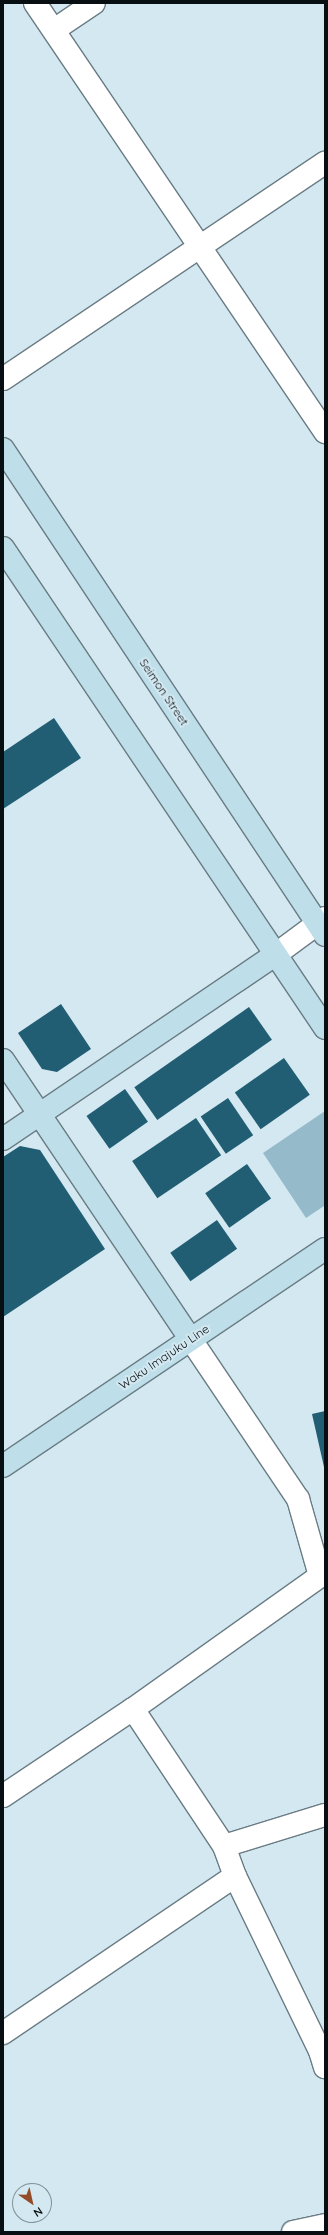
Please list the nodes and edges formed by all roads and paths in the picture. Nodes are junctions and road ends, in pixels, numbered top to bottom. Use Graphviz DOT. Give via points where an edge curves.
graph roads {
  1 [pos="35,3"];
  2 [pos="94,3"];
  3 [pos="54,30"];
  4 [pos="325,163"];
  5 [pos="200,247"];
  6 [pos="3,379"];
  7 [pos="325,432"];
  8 [pos="3,449"];
  9 [pos="3,548"];
  10 [pos="322,926"];
  11 [pos="275,955"];
  12 [pos="325,1028"];
  13 [pos="3,1060"];
  14 [pos="40,1114"];
  15 [pos="3,1139"];
  16 [pos="325,1249"];
  17 [pos="190,1338"];
  18 [pos="3,1466"];
  19 [pos="133,1709"];
  20 [pos="3,1796"];
  21 [pos="325,1815"];
  22 [pos="224,1846"];
  23 [pos="235,1876"];
  24 [pos="3,2033"];
  25 [pos="325,2067"];
  26 [pos="325,2225"];
  27 [pos="293,2232"];
  1 -- 3 [label="street"];
  2 -- 3 [label="street"];
  3 -- 5 [label="street"];
  4 -- 5 [label="street"];
  5 -- 6 [label="street"];
  5 -- 7 [label="street"];
  8 -- 10 [label="street, Seimon Street"];
  9 -- 11 [label="street"];
  10 -- 11 [label="street"];
  11 -- 12 [label="street"];
  11 -- 14 [label="street"];
  13 -- 14 [label="street"];
  14 -- 15 [label="street"];
  14 -- 17 [label="street"];
  16 -- 17 [label="street, Waku Imajuku Line"];
  17 -- 18 [label="street, Waku Imajuku Line"];
  17 -- 19 [label="street" via="298,1499 320,1576"];
  19 -- 20 [label="street"];
  19 -- 22 [label="street"];
  21 -- 22 [label="street"];
  22 -- 23 [label="street"];
  23 -- 24 [label="street"];
  23 -- 25 [label="street" via="320,2051"];
  26 -- 27 [label="street"];
}
